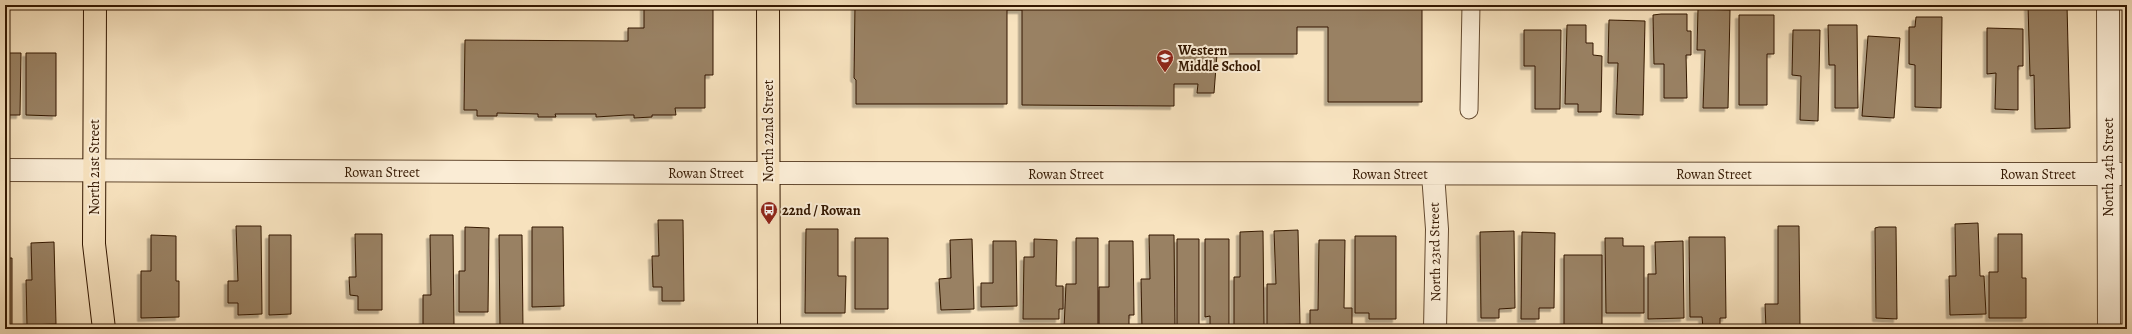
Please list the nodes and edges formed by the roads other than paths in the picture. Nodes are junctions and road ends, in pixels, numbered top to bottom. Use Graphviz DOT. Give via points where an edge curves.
graph roads {
  1 [pos="95,5"];
  2 [pos="768,5"];
  3 [pos="1471,5"];
  4 [pos="2108,5"];
  5 [pos="1469,110"];
  6 [pos="5,170"];
  7 [pos="94,171"];
  8 [pos="768,173"];
  9 [pos="1433,174"];
  10 [pos="2118,174"];
  11 [pos="104,329"];
  12 [pos="768,329"];
  13 [pos="1435,329"];
  14 [pos="2109,329"];
  1 -- 7 [label="main road, North 21st Street"];
  2 -- 8 [label="main road, North 22nd Street"];
  3 -- 5 [label="lane"];
  4 -- 10 [label="street, North 24th Street"];
  6 -- 7 [label="street, Rowan Street"];
  7 -- 8 [label="street, Rowan Street"];
  7 -- 11 [label="main road, North 21st Street" via="94,244"];
  8 -- 9 [label="street, Rowan Street"];
  8 -- 12 [label="main road, North 22nd Street"];
  9 -- 10 [label="street, Rowan Street"];
  9 -- 13 [label="street, North 23rd Street" via="1437,230"];
  10 -- 14 [label="street, North 24th Street"];
}
